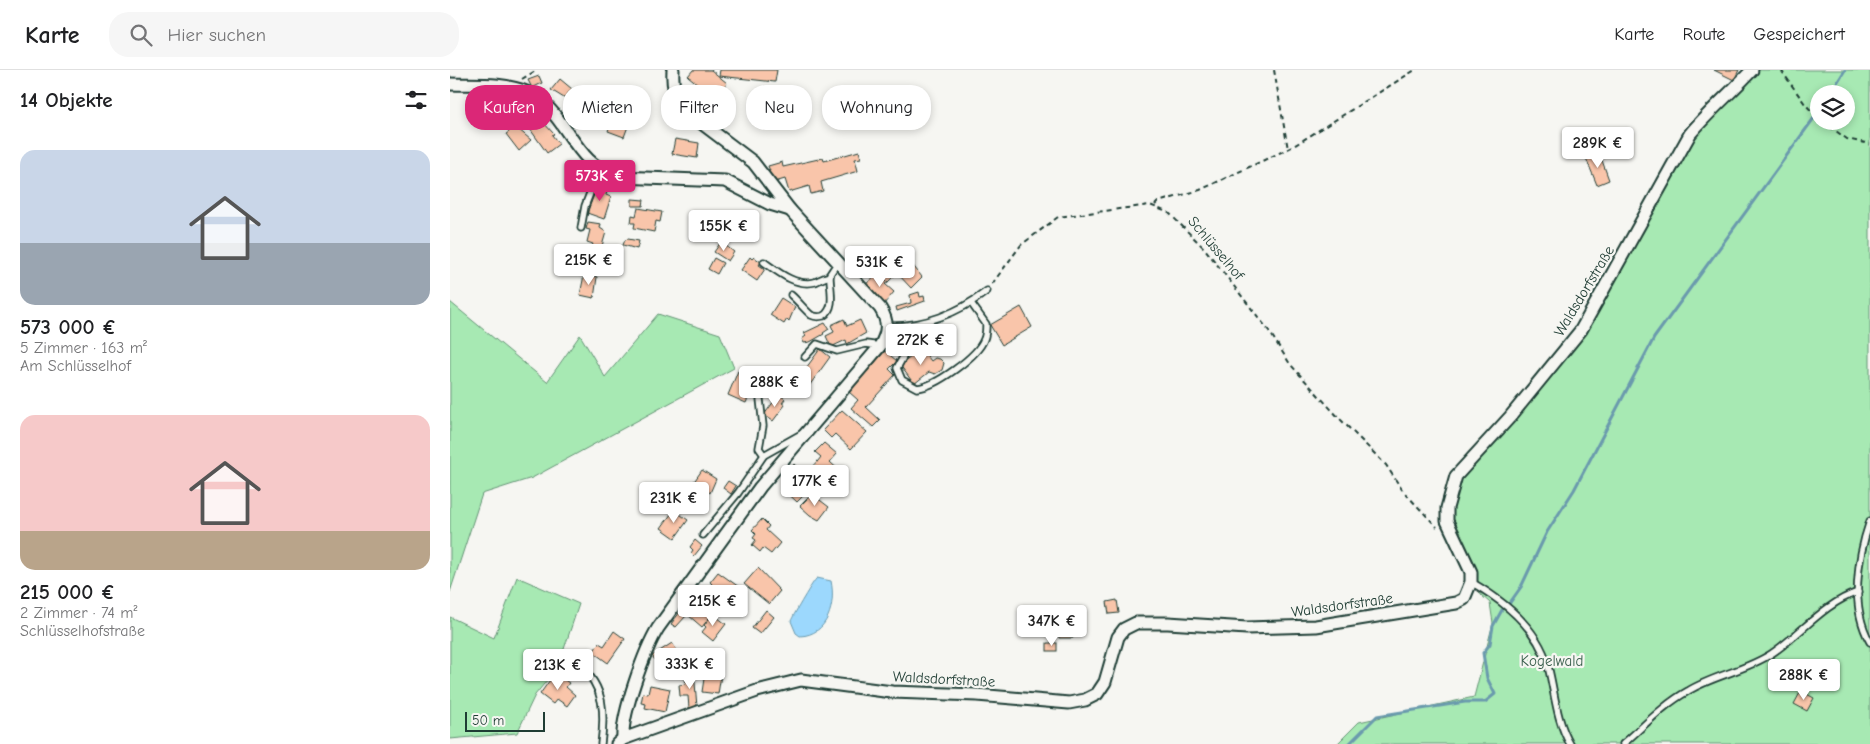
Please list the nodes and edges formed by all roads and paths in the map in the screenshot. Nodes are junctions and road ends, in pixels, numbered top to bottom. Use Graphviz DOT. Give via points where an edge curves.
graph roads {
  1 [pos="537,70"];
  2 [pos="673,70"];
  3 [pos="1274,70"];
  4 [pos="1415,70"];
  5 [pos="1752,70"];
  6 [pos="1781,70"];
  7 [pos="450,84"];
  8 [pos="466,85"];
  9 [pos="517,85"];
  10 [pos="1810,109"];
  11 [pos="553,113"];
  12 [pos="1834,130"];
  13 [pos="1870,144"];
  14 [pos="1288,149"];
  15 [pos="599,170"];
  16 [pos="1154,206"];
  17 [pos="790,210"];
  18 [pos="581,228"];
  19 [pos="764,262"];
  20 [pos="838,262"];
  21 [pos="830,276"];
  22 [pos="987,290"];
  23 [pos="790,295"];
  24 [pos="971,303"];
  25 [pos="887,331"];
  26 [pos="880,346"];
  27 [pos="805,357"];
  28 [pos="759,390"];
  29 [pos="808,431"];
  30 [pos="764,455"];
  31 [pos="1870,521"];
  32 [pos="1440,529"];
  33 [pos="703,535"];
  34 [pos="1471,582"];
  35 [pos="1858,592"];
  36 [pos="1870,642"];
  37 [pos="565,673"];
  38 [pos="620,742"];
  39 [pos="601,744"];
  40 [pos="1570,744"];
  41 [pos="1623,744"];
  1 -- 9 [label="path"];
  2 -- 17 [label="street" via="672,84 683,110 753,162"];
  3 -- 14 [label="path"];
  4 -- 14 [label="path"];
  5 -- 34 [label="street, Waldsdorfstraße" via="1690,134 1580,330 1510,417 1456,476 1447,508 1447,521 1471,572"];
  6 -- 10 [label="path"];
  7 -- 8 [label="street"];
  11 -- 15 [label="street" via="585,158"];
  12 -- 13 [label="path" via="1847,139"];
  14 -- 16 [label="path" via="1200,190"];
  15 -- 17 [label="street" via="619,177 725,181 770,204"];
  15 -- 18 [label="lane" via="585,206"];
  16 -- 22 [label="path" via="1058,217 1021,245"];
  16 -- 32 [label="path, Schlüsselhof" via="1169,213 1205,249 1290,364 1386,465 1403,491"];
  17 -- 20 [label="street"];
  19 -- 21 [label="lane" via="796,281 816,282"];
  20 -- 21 [label="lane"];
  20 -- 25 [label="street" via="880,308"];
  21 -- 23 [label="lane" via="830,305 825,315 810,314"];
  22 -- 24 [label="lane"];
  24 -- 25 [label="lane" via="920,324"];
  24 -- 25 [label="lane" via="986,324 984,341 960,365 924,388 902,380 897,368 906,354 906,346"];
  25 -- 26 [label="street"];
  26 -- 27 [label="lane" via="866,344 837,351 820,343"];
  26 -- 29 [label="street"];
  28 -- 30 [label="lane" via="762,426 759,448"];
  29 -- 30 [label="lane" via="795,435"];
  29 -- 38 [label="street" via="760,487 650,641"];
  30 -- 33 [label="lane"];
  31 -- 35 [label="lane" via="1860,565"];
  34 -- 38 [label="street, Waldsdorfstraße" via="1464,599 1456,603 1316,626 1247,628 1136,623 1124,629 1118,637 1105,682 1097,694 1085,700 1068,703 892,692 801,680 757,691"];
  34 -- 40 [label="lane" via="1520,618 1539,642 1548,665 1562,730"];
  35 -- 36 [label="lane" via="1859,618"];
  35 -- 41 [label="lane" via="1827,610 1771,654 1688,691 1664,707"];
  37 -- 39 [label="lane" via="580,666 596,684 603,704"];
}
